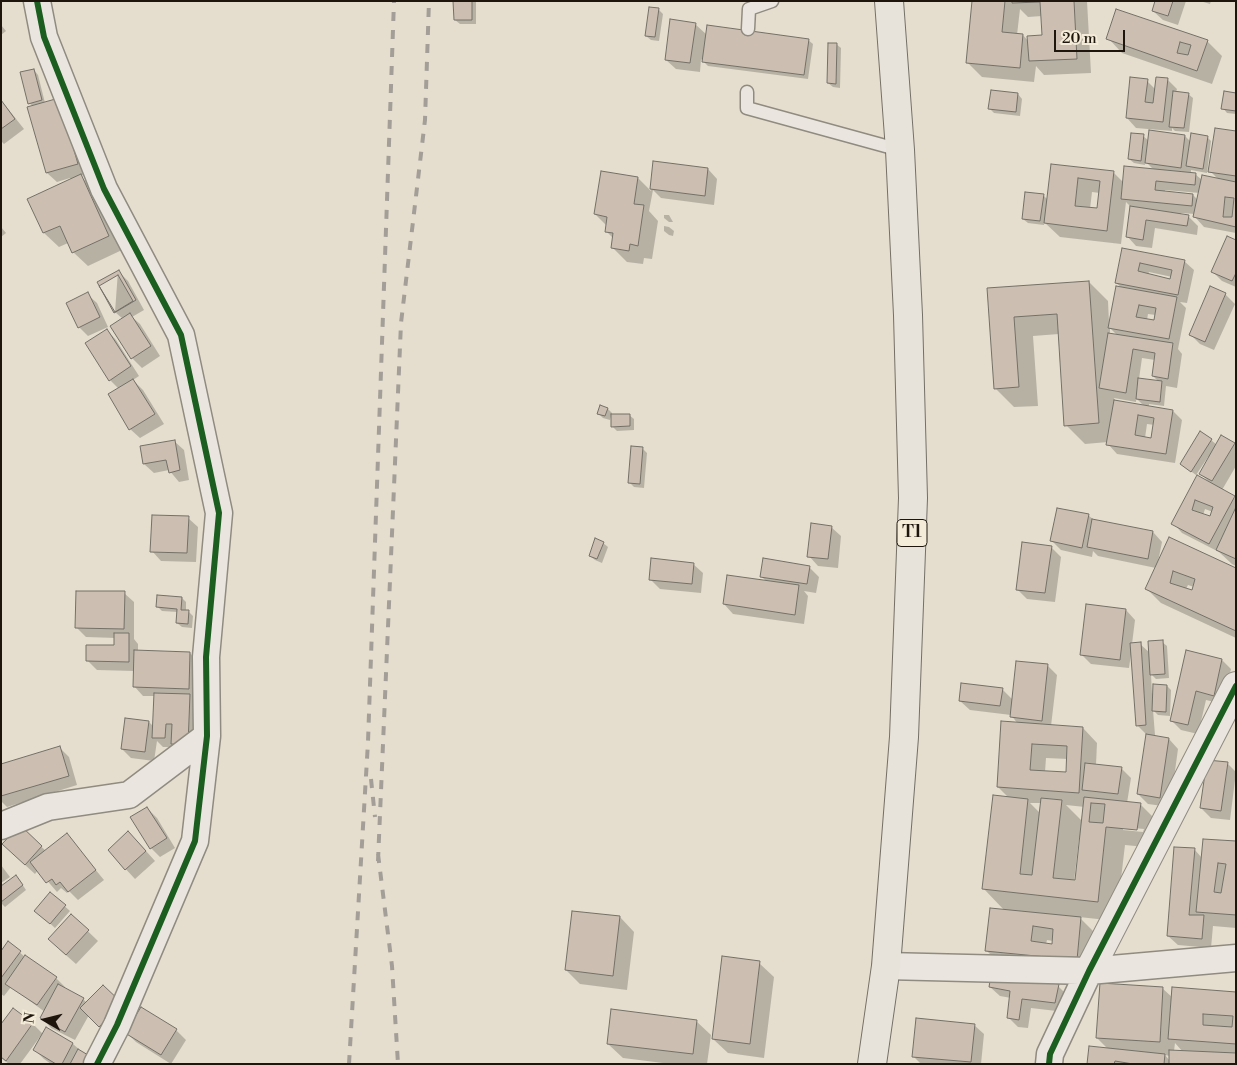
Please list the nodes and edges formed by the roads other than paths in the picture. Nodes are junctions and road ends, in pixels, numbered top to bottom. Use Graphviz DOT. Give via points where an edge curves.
graph roads {
  1 [pos="37,1"];
  2 [pos="772,1"];
  3 [pos="889,1"];
  4 [pos="748,29"];
  5 [pos="747,92"];
  6 [pos="900,150"];
  7 [pos="1236,686"];
  8 [pos="207,736"];
  9 [pos="1,826"];
  10 [pos="1236,958"];
  11 [pos="886,966"];
  12 [pos="1089,971"];
  13 [pos="97,1064"];
  14 [pos="872,1064"];
  15 [pos="1049,1064"];
  1 -- 8 [label="street" via="44,37 104,189 181,336 219,513 206,657"];
  2 -- 4 [label="lane" via="749,9"];
  3 -- 6 [label="highway, T1"];
  5 -- 6 [label="lane" via="747,108"];
  6 -- 11 [label="highway, T1" via="913,498 904,737"];
  7 -- 12 [label="street"];
  8 -- 9 [label="street" via="129,795 48,806"];
  8 -- 13 [label="street" via="194,841 118,1025"];
  10 -- 12 [label="street"];
  11 -- 12 [label="street"];
  11 -- 14 [label="highway, T1"];
  12 -- 15 [label="street" via="1050,1054"];
}
